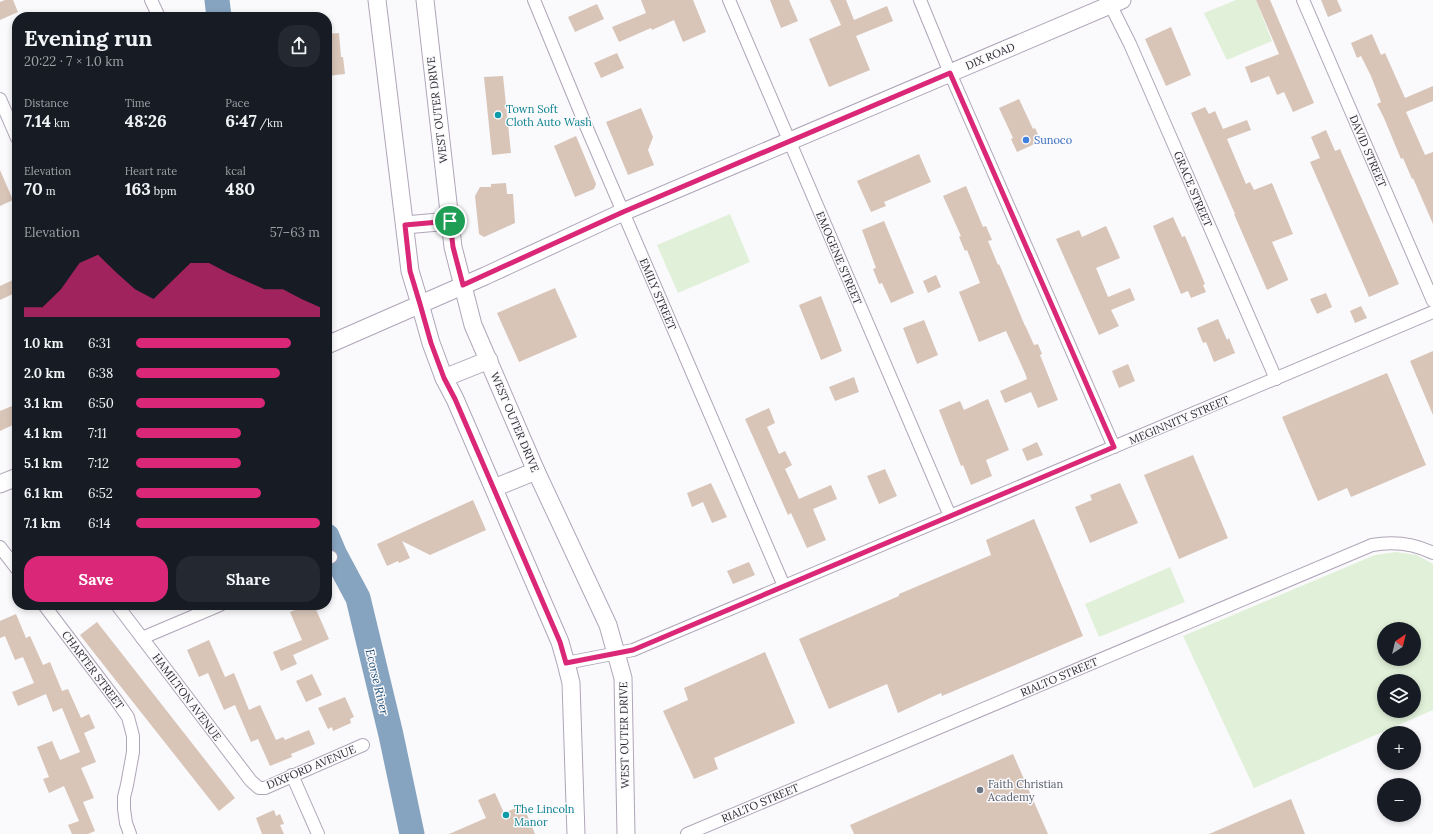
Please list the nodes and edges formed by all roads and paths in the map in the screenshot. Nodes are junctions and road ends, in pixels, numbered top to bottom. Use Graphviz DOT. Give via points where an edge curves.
graph roads {
  1 [pos="151,0"];
  2 [pos="377,0"];
  3 [pos="425,0"];
  4 [pos="534,0"];
  5 [pos="729,0"];
  6 [pos="920,0"];
  7 [pos="1303,0"];
  8 [pos="1113,2"];
  9 [pos="156,12"];
  10 [pos="950,73"];
  11 [pos="0,99"];
  12 [pos="12,127"];
  13 [pos="789,141"];
  14 [pos="623,212"];
  15 [pos="450,221"];
  16 [pos="405,225"];
  17 [pos="463,285"];
  18 [pos="1433,301"];
  19 [pos="420,304"];
  20 [pos="1433,312"];
  21 [pos="332,343"];
  22 [pos="489,360"];
  23 [pos="444,378"];
  24 [pos="1276,379"];
  25 [pos="1114,447"];
  26 [pos="536,471"];
  27 [pos="12,479"];
  28 [pos="0,484"];
  29 [pos="494,488"];
  30 [pos="950,516"];
  31 [pos="0,547"];
  32 [pos="1433,553"];
  33 [pos="12,563"];
  34 [pos="784,586"];
  35 [pos="48,610"];
  36 [pos="121,610"];
  37 [pos="208,610"];
  38 [pos="142,638"];
  39 [pos="616,654"];
  40 [pos="566,663"];
  41 [pos="363,745"];
  42 [pos="292,775"];
  43 [pos="259,788"];
  44 [pos="130,834"];
  45 [pos="318,834"];
  46 [pos="576,834"];
  47 [pos="626,834"];
  48 [pos="687,834"];
  1 -- 9 [label="street"];
  2 -- 16 [label="main road"];
  3 -- 15 [label="main road, WEST OUTER DRIVE"];
  4 -- 14 [label="street, EMILY STREET"];
  5 -- 13 [label="street, EMOGENE STREET"];
  6 -- 10 [label="street"];
  7 -- 18 [label="street, DAVID STREET"];
  8 -- 10 [label="main road, DIX ROAD"];
  8 -- 24 [label="street, GRACE STREET"];
  10 -- 13 [label="main road, DIX ROAD"];
  10 -- 25 [label="street"];
  11 -- 12 [label="street"];
  13 -- 14 [label="main road, DIX ROAD"];
  13 -- 30 [label="street, EMOGENE STREET"];
  14 -- 17 [label="main road, DIX ROAD"];
  14 -- 34 [label="street, EMILY STREET"];
  15 -- 16 [label="main road"];
  15 -- 17 [label="main road, WEST OUTER DRIVE" via="453,247"];
  16 -- 19 [label="main road" via="410,271"];
  17 -- 19 [label="main road, DIX ROAD"];
  17 -- 22 [label="main road, WEST OUTER DRIVE" via="473,325"];
  19 -- 21 [label="main road, DIX ROAD"];
  19 -- 23 [label="main road"];
  20 -- 24 [label="street, MEGINNITY STREET"];
  22 -- 23 [label="main road"];
  22 -- 26 [label="main road, WEST OUTER DRIVE"];
  23 -- 29 [label="main road"];
  24 -- 25 [label="street, MEGINNITY STREET"];
  25 -- 30 [label="street, MEGINNITY STREET"];
  26 -- 29 [label="main road"];
  26 -- 39 [label="main road, WEST OUTER DRIVE" via="608,625"];
  27 -- 28 [label="main road"];
  29 -- 40 [label="main road" via="560,642"];
  30 -- 34 [label="street, MEGINNITY STREET"];
  31 -- 33 [label="street"];
  32 -- 48 [label="street, RIALTO STREET" via="1406,543 1387,542 1372,545"];
  34 -- 39 [label="street, MEGINNITY STREET" via="633,650"];
  35 -- 44 [label="street, CHARTER STREET" via="128,717 133,736 133,752 124,809"];
  36 -- 38 [label="street, HAMILTON AVENUE"];
  37 -- 38 [label="street"];
  38 -- 43 [label="street, HAMILTON AVENUE" via="251,781"];
  39 -- 40 [label="street, MEGINNITY STREET"];
  39 -- 47 [label="main road, WEST OUTER DRIVE" via="623,678"];
  40 -- 46 [label="main road" via="571,683"];
  41 -- 42 [label="street, DIXFORD AVENUE"];
  42 -- 43 [label="street, DIXFORD AVENUE" via="265,788"];
  42 -- 45 [label="street"];
}
